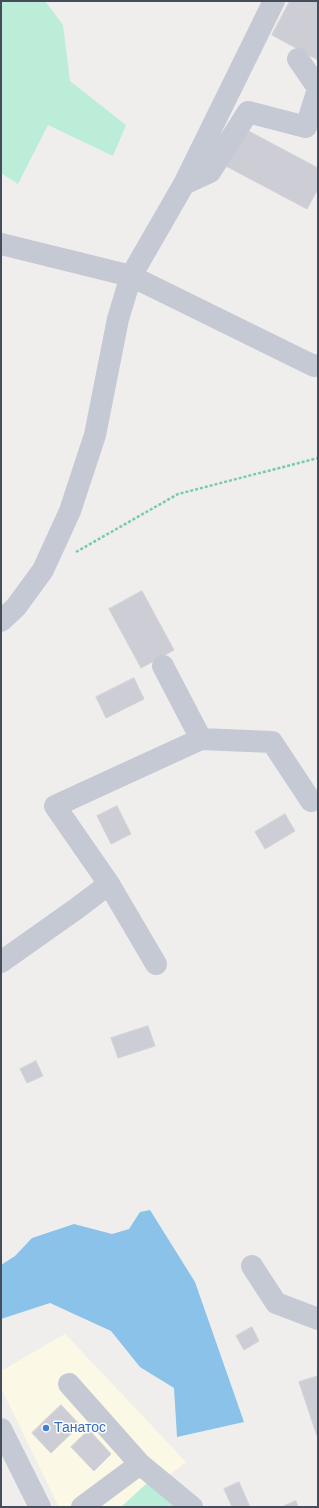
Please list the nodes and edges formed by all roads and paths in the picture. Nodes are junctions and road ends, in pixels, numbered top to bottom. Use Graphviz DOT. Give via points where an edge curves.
graph roads {
  1 [pos="274,1"];
  2 [pos="298,59"];
  3 [pos="318,89"];
  4 [pos="184,184"];
  5 [pos="1,244"];
  6 [pos="131,276"];
  7 [pos="318,365"];
  8 [pos="318,458"];
  9 [pos="43,570"];
  10 [pos="1,620"];
  11 [pos="162,666"];
  12 [pos="201,739"];
  13 [pos="311,800"];
  14 [pos="109,884"];
  15 [pos="1,962"];
  16 [pos="156,964"];
  17 [pos="252,1266"];
  18 [pos="318,1319"];
  19 [pos="68,1384"];
  20 [pos="1,1429"];
  21 [pos="140,1464"];
  22 [pos="40,1507"];
  23 [pos="82,1507"];
  24 [pos="192,1507"];
  1 -- 4 [label="street"];
  2 -- 3 [label="street"];
  3 -- 4 [label="street" via="306,126 248,112 210,172"];
  4 -- 6 [label="street"];
  5 -- 6 [label="street"];
  6 -- 7 [label="street" via="314,366"];
  6 -- 9 [label="street" via="118,319 95,436 70,511"];
  8 -- 9 [label="path" via="178,494"];
  9 -- 10 [label="street" via="16,607"];
  11 -- 12 [label="street"];
  12 -- 13 [label="street" via="272,742"];
  12 -- 14 [label="street" via="55,806"];
  14 -- 15 [label="street"];
  14 -- 16 [label="street"];
  17 -- 18 [label="street" via="276,1303"];
  19 -- 21 [label="street"];
  20 -- 22 [label="street"];
  21 -- 23 [label="street"];
  21 -- 24 [label="street"];
}
